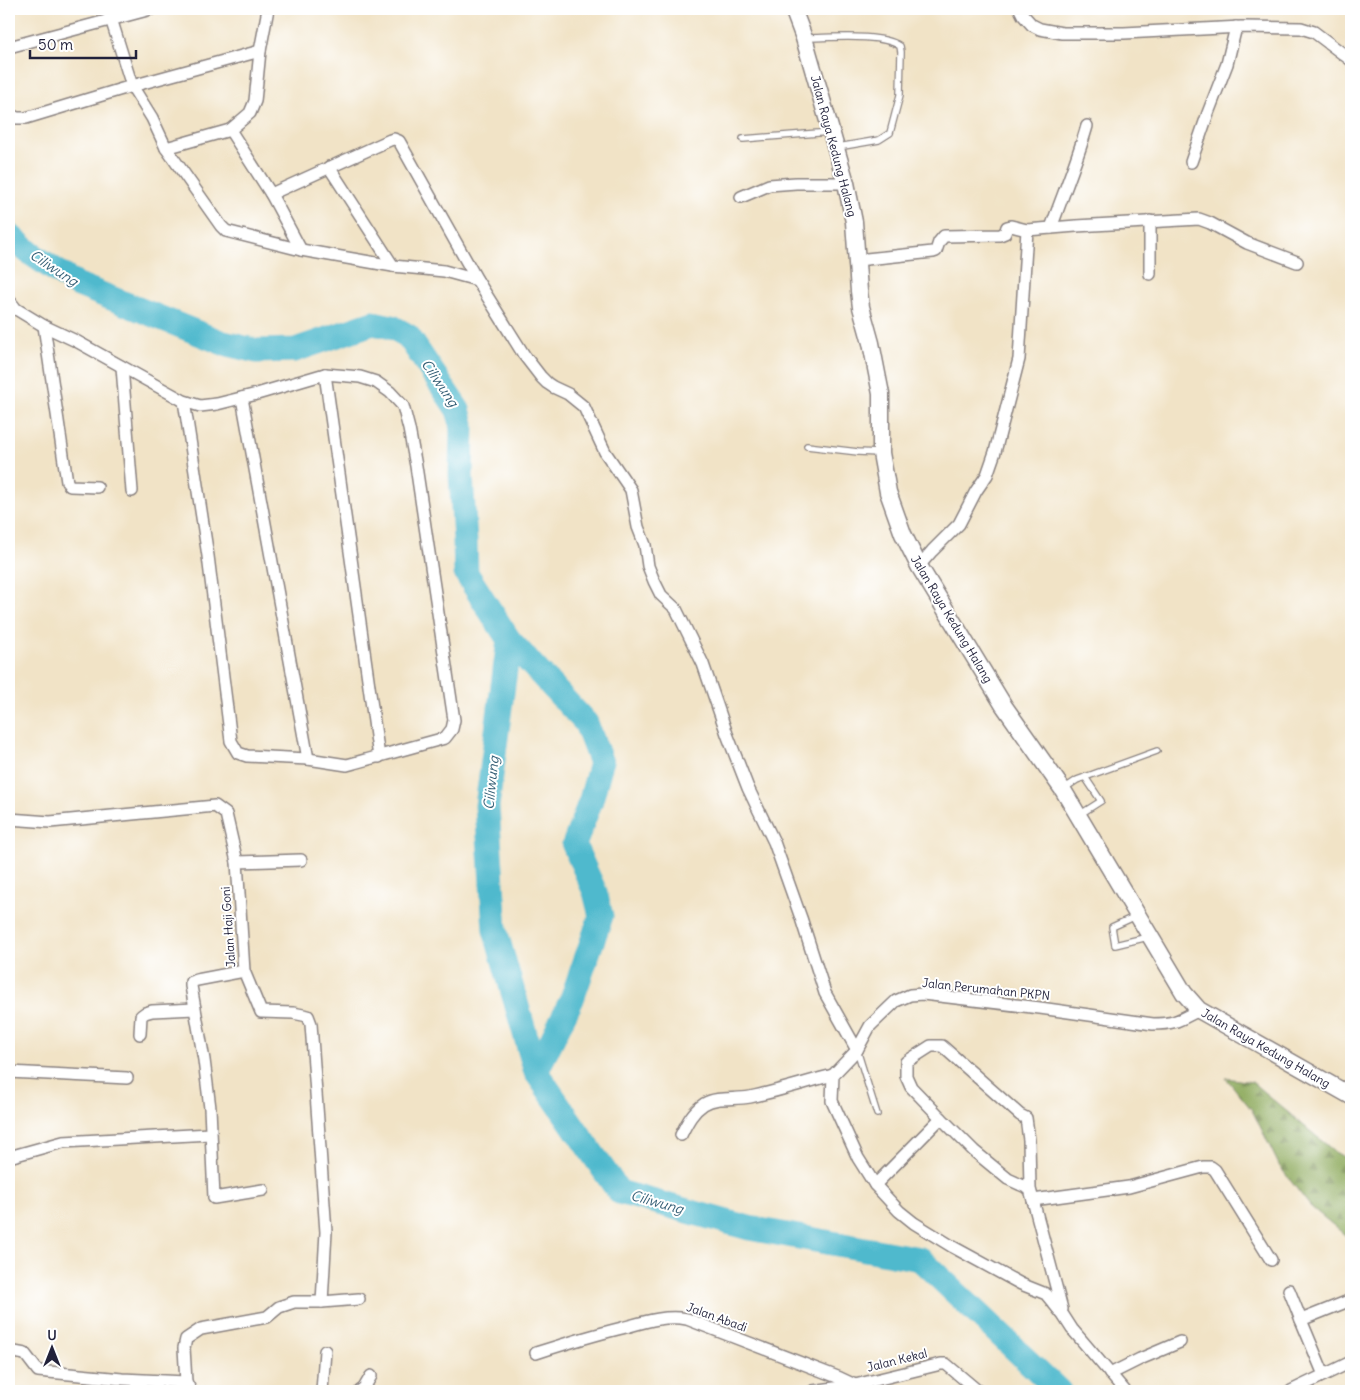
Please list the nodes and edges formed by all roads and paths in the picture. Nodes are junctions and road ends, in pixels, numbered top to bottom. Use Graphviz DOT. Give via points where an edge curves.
graph roads {
  1 [pos="151,9"];
  2 [pos="268,9"];
  3 [pos="794,9"];
  4 [pos="1020,9"];
  5 [pos="110,14"];
  6 [pos="1236,27"];
  7 [pos="804,38"];
  8 [pos="9,47"];
  9 [pos="260,52"];
  10 [pos="1351,60"];
  11 [pos="132,86"];
  12 [pos="9,114"];
  13 [pos="1087,126"];
  14 [pos="230,130"];
  15 [pos="743,139"];
  16 [pos="834,140"];
  17 [pos="166,148"];
  18 [pos="1191,162"];
  19 [pos="328,167"];
  20 [pos="846,183"];
  21 [pos="271,194"];
  22 [pos="741,197"];
  23 [pos="1150,221"];
  24 [pos="1052,228"];
  25 [pos="1027,230"];
  26 [pos="300,250"];
  27 [pos="857,260"];
  28 [pos="1297,262"];
  29 [pos="393,266"];
  30 [pos="1150,274"];
  31 [pos="477,280"];
  32 [pos="9,300"];
  33 [pos="12,310"];
  34 [pos="44,326"];
  35 [pos="122,367"];
  36 [pos="325,374"];
  37 [pos="242,398"];
  38 [pos="184,401"];
  39 [pos="807,446"];
  40 [pos="881,453"];
  41 [pos="97,486"];
  42 [pos="132,491"];
  43 [pos="919,566"];
  44 [pos="1157,751"];
  45 [pos="379,757"];
  46 [pos="308,759"];
  47 [pos="1085,777"];
  48 [pos="1063,790"];
  49 [pos="1079,815"];
  50 [pos="9,819"];
  51 [pos="302,860"];
  52 [pos="237,862"];
  53 [pos="1138,915"];
  54 [pos="1151,937"];
  55 [pos="244,971"];
  56 [pos="195,1009"];
  57 [pos="1199,1010"];
  58 [pos="140,1034"];
  59 [pos="857,1050"];
  60 [pos="9,1072"];
  61 [pos="833,1075"];
  62 [pos="127,1078"];
  63 [pos="1351,1096"];
  64 [pos="877,1114"];
  65 [pos="941,1118"];
  66 [pos="210,1134"];
  67 [pos="681,1135"];
  68 [pos="9,1157"];
  69 [pos="875,1185"];
  70 [pos="1030,1188"];
  71 [pos="263,1190"];
  72 [pos="1033,1200"];
  73 [pos="1272,1260"];
  74 [pos="1290,1290"];
  75 [pos="359,1299"];
  76 [pos="1351,1300"];
  77 [pos="322,1302"];
  78 [pos="1063,1315"];
  79 [pos="1301,1320"];
  80 [pos="1180,1342"];
  81 [pos="9,1351"];
  82 [pos="325,1351"];
  83 [pos="536,1353"];
  84 [pos="1351,1362"];
  85 [pos="1110,1374"];
  86 [pos="1324,1375"];
  87 [pos="371,1376"];
  88 [pos="122,1379"];
  89 [pos="189,1387"];
  90 [pos="856,1388"];
  91 [pos="122,1391"];
  92 [pos="322,1391"];
  93 [pos="360,1391"];
  94 [pos="813,1391"];
  95 [pos="978,1391"];
  96 [pos="1125,1391"];
  97 [pos="1291,1391"];
  1 -- 5 [label="street"];
  2 -- 9 [label="street"];
  3 -- 7 [label="main road, Jalan Raya Kedung Halang"];
  4 -- 6 [label="street" via="1032,25 1062,33"];
  5 -- 8 [label="street"];
  5 -- 11 [label="street"];
  6 -- 10 [label="street" via="1307,29"];
  6 -- 18 [label="street" via="1228,64"];
  7 -- 16 [label="main road, Jalan Raya Kedung Halang"];
  7 -- 16 [label="lane" via="868,37 900,46 900,95 890,133 879,140"];
  9 -- 11 [label="street"];
  9 -- 14 [label="street" via="253,107"];
  11 -- 12 [label="street" via="26,118"];
  11 -- 17 [label="street"];
  13 -- 24 [label="street"];
  14 -- 17 [label="street"];
  14 -- 21 [label="street"];
  15 -- 16 [label="lane"];
  16 -- 20 [label="main road, Jalan Raya Kedung Halang"];
  17 -- 26 [label="street" via="226,230"];
  19 -- 21 [label="street"];
  19 -- 29 [label="street"];
  19 -- 31 [label="street" via="390,140 399,141"];
  20 -- 22 [label="street" via="768,185"];
  20 -- 27 [label="main road, Jalan Raya Kedung Halang"];
  21 -- 26 [label="street"];
  23 -- 24 [label="street"];
  23 -- 28 [label="street" via="1205,220 1247,243"];
  23 -- 30 [label="street"];
  24 -- 25 [label="street"];
  25 -- 27 [label="street" via="1010,226 1000,235 944,236 933,252"];
  25 -- 43 [label="street" via="1019,359 995,452 987,475 959,524"];
  26 -- 29 [label="street"];
  27 -- 40 [label="main road, Jalan Raya Kedung Halang" via="861,306 880,394"];
  29 -- 31 [label="street" via="444,270"];
  31 -- 59 [label="street" via="541,377 584,407 605,452 631,490 654,581 661,595 676,609 703,664 748,788 774,842 825,993"];
  32 -- 33 [label="street"];
  33 -- 34 [label="street"];
  34 -- 35 [label="street"];
  34 -- 41 [label="street" via="67,482 75,487"];
  35 -- 38 [label="street"];
  35 -- 42 [label="street"];
  36 -- 37 [label="street"];
  36 -- 45 [label="street"];
  36 -- 45 [label="street" via="376,382 403,406 416,466 454,720 445,738"];
  37 -- 38 [label="street" via="200,406"];
  37 -- 46 [label="street"];
  38 -- 46 [label="street" via="208,556 231,741 238,753 247,756"];
  39 -- 40 [label="lane"];
  40 -- 43 [label="main road, Jalan Raya Kedung Halang" via="888,492"];
  43 -- 48 [label="main road, Jalan Raya Kedung Halang" via="1004,706"];
  44 -- 47 [label="lane"];
  45 -- 46 [label="street" via="348,765"];
  47 -- 48 [label="lane"];
  47 -- 49 [label="lane" via="1101,801"];
  48 -- 49 [label="main road, Jalan Raya Kedung Halang"];
  49 -- 53 [label="main road, Jalan Raya Kedung Halang"];
  50 -- 52 [label="street, Jalan Haji Goni" via="50,822 215,806 226,814"];
  51 -- 52 [label="street"];
  52 -- 55 [label="street, Jalan Haji Goni"];
  53 -- 54 [label="main road, Jalan Raya Kedung Halang"];
  53 -- 54 [label="lane" via="1112,927 1115,945"];
  54 -- 57 [label="main road, Jalan Raya Kedung Halang" via="1184,993"];
  55 -- 56 [label="street" via="191,982"];
  55 -- 77 [label="street, Jalan Haji Goni" via="261,1012 308,1016 311,1024 326,1232"];
  56 -- 58 [label="street" via="145,1013 141,1016"];
  56 -- 66 [label="street" via="210,1108"];
  57 -- 59 [label="street, Jalan Perumahan PKPN" via="1176,1022 1153,1024 923,994 896,1001 870,1026"];
  57 -- 63 [label="main road, Jalan Raya Kedung Halang"];
  59 -- 61 [label="street, Jalan Perumahan PKPN"];
  59 -- 64 [label="lane"];
  60 -- 62 [label="street"];
  61 -- 67 [label="street" via="750,1097 706,1103 697,1109"];
  61 -- 69 [label="street" via="832,1101 858,1158"];
  65 -- 69 [label="street"];
  65 -- 70 [label="street" via="1008,1179"];
  65 -- 70 [label="street" via="911,1087 906,1076 906,1062 938,1045 1026,1118 1030,1140"];
  66 -- 68 [label="street" via="63,1142"];
  66 -- 71 [label="street" via="214,1198"];
  69 -- 78 [label="street" via="914,1223 1005,1276 1046,1294"];
  70 -- 72 [label="street"];
  72 -- 73 [label="street" via="1129,1187 1211,1167"];
  72 -- 78 [label="street"];
  74 -- 79 [label="street"];
  75 -- 77 [label="street"];
  76 -- 79 [label="street"];
  77 -- 89 [label="street" via="294,1302 279,1307 267,1317 201,1329 186,1339 184,1348"];
  78 -- 85 [label="street"];
  79 -- 86 [label="street"];
  80 -- 85 [label="street"];
  81 -- 88 [label="street" via="25,1354 38,1371"];
  82 -- 92 [label="street"];
  83 -- 90 [label="street, Jalan Abadi" via="619,1328 654,1320 687,1318 840,1378"];
  84 -- 86 [label="street"];
  85 -- 96 [label="street"];
  86 -- 97 [label="street"];
  87 -- 93 [label="street"];
  88 -- 89 [label="street"];
  88 -- 91 [label="street"];
  90 -- 94 [label="street, Jalan Kekal"];
  90 -- 95 [label="street, Jalan Kekal" via="946,1364"];
}
